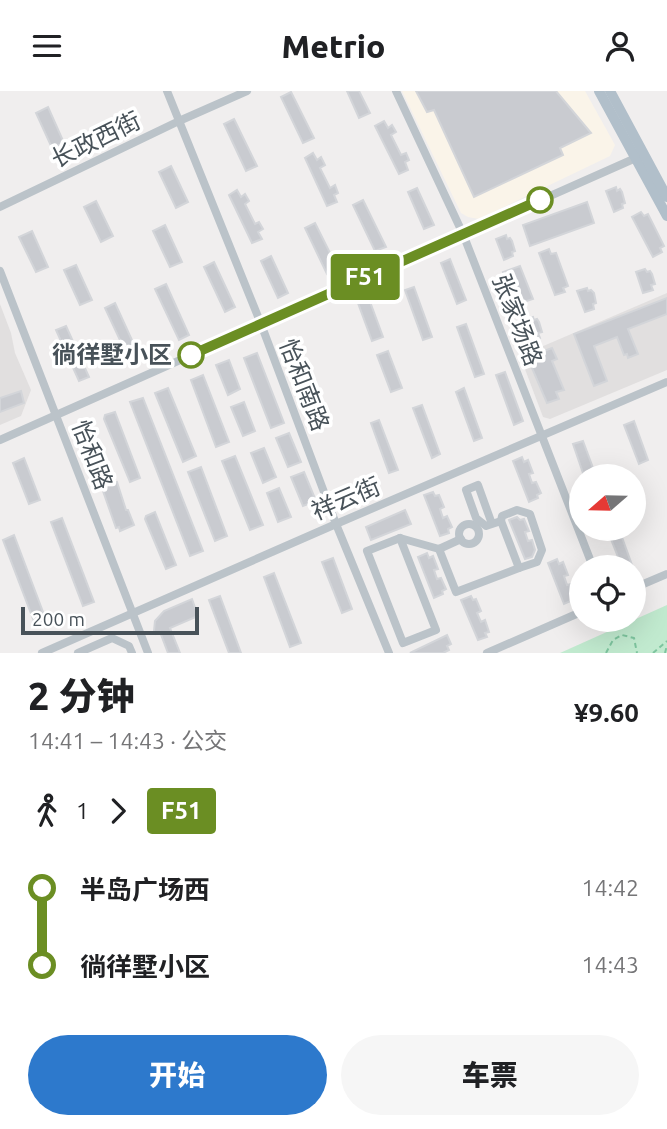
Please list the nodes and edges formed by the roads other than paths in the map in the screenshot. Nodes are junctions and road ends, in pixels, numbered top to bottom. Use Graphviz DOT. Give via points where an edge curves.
graph roads {
  1 [pos="167,91"];
  2 [pos="247,91"];
  3 [pos="396,91"];
  4 [pos="599,91"];
  5 [pos="610,91"];
  6 [pos="179,121"];
  7 [pos="640,156"];
  8 [pos="667,197"];
  9 [pos="0,207"];
  10 [pos="667,216"];
  11 [pos="463,234"];
  12 [pos="0,271"];
  13 [pos="261,324"];
  14 [pos="667,382"];
  15 [pos="56,415"];
  16 [pos="541,436"];
  17 [pos="0,440"];
  18 [pos="496,523"];
  19 [pos="336,524"];
  20 [pos="480,525"];
  21 [pos="400,538"];
  22 [pos="461,539"];
  23 [pos="439,549"];
  24 [pos="588,555"];
  25 [pos="519,568"];
  26 [pos="667,574"];
  27 [pos="646,583"];
  28 [pos="386,599"];
  29 [pos="370,605"];
  30 [pos="132,614"];
  31 [pos="569,617"];
  32 [pos="42,653"];
  33 [pos="78,653"];
  34 [pos="132,653"];
  35 [pos="148,653"];
  36 [pos="389,653"];
  37 [pos="487,653"];
  1 -- 6 [label="street, 怡和南路"];
  2 -- 6 [label="street, 长政西街"];
  3 -- 11 [label="street, 张家场路"];
  4 -- 7 [label="main road"];
  5 -- 7 [label="main road"];
  6 -- 9 [label="street, 长政西街"];
  6 -- 13 [label="street, 怡和南路"];
  7 -- 8 [label="main road"];
  7 -- 10 [label="main road"];
  7 -- 11 [label="street"];
  11 -- 13 [label="street"];
  11 -- 16 [label="street, 张家场路"];
  12 -- 15 [label="street, 怡和路"];
  13 -- 15 [label="street"];
  13 -- 19 [label="street, 怡和南路"];
  14 -- 16 [label="street, 祥云街"];
  15 -- 17 [label="street"];
  15 -- 30 [label="street, 怡和路"];
  16 -- 19 [label="street, 祥云街"];
  16 -- 24 [label="street, 张家场路"];
  18 -- 20 [label="street"];
  18 -- 20 [label="street" via="478,485 466,490"];
  18 -- 25 [label="street"];
  18 -- 25 [label="street" via="517,510 530,515 542,551 537,562"];
  19 -- 29 [label="street, 怡和南路"];
  19 -- 30 [label="street, 祥云街"];
  20 -- 22 [label="street" via="463,525"];
  20 -- 22 [label="street" via="476,541 466,544"];
  21 -- 23 [label="street"];
  21 -- 28 [label="street" via="367,551"];
  21 -- 28 [label="street" via="436,630 403,643"];
  22 -- 23 [label="street"];
  23 -- 25 [label="street" via="456,592"];
  26 -- 27 [label="street"];
  28 -- 29 [label="street"];
  29 -- 36 [label="street, 怡和南路"];
  30 -- 32 [label="street, 祥云街"];
  30 -- 35 [label="street, 怡和路"];
  31 -- 37 [label="street"];
  33 -- 34 [label="street" via="112,639 129,646"];
}
